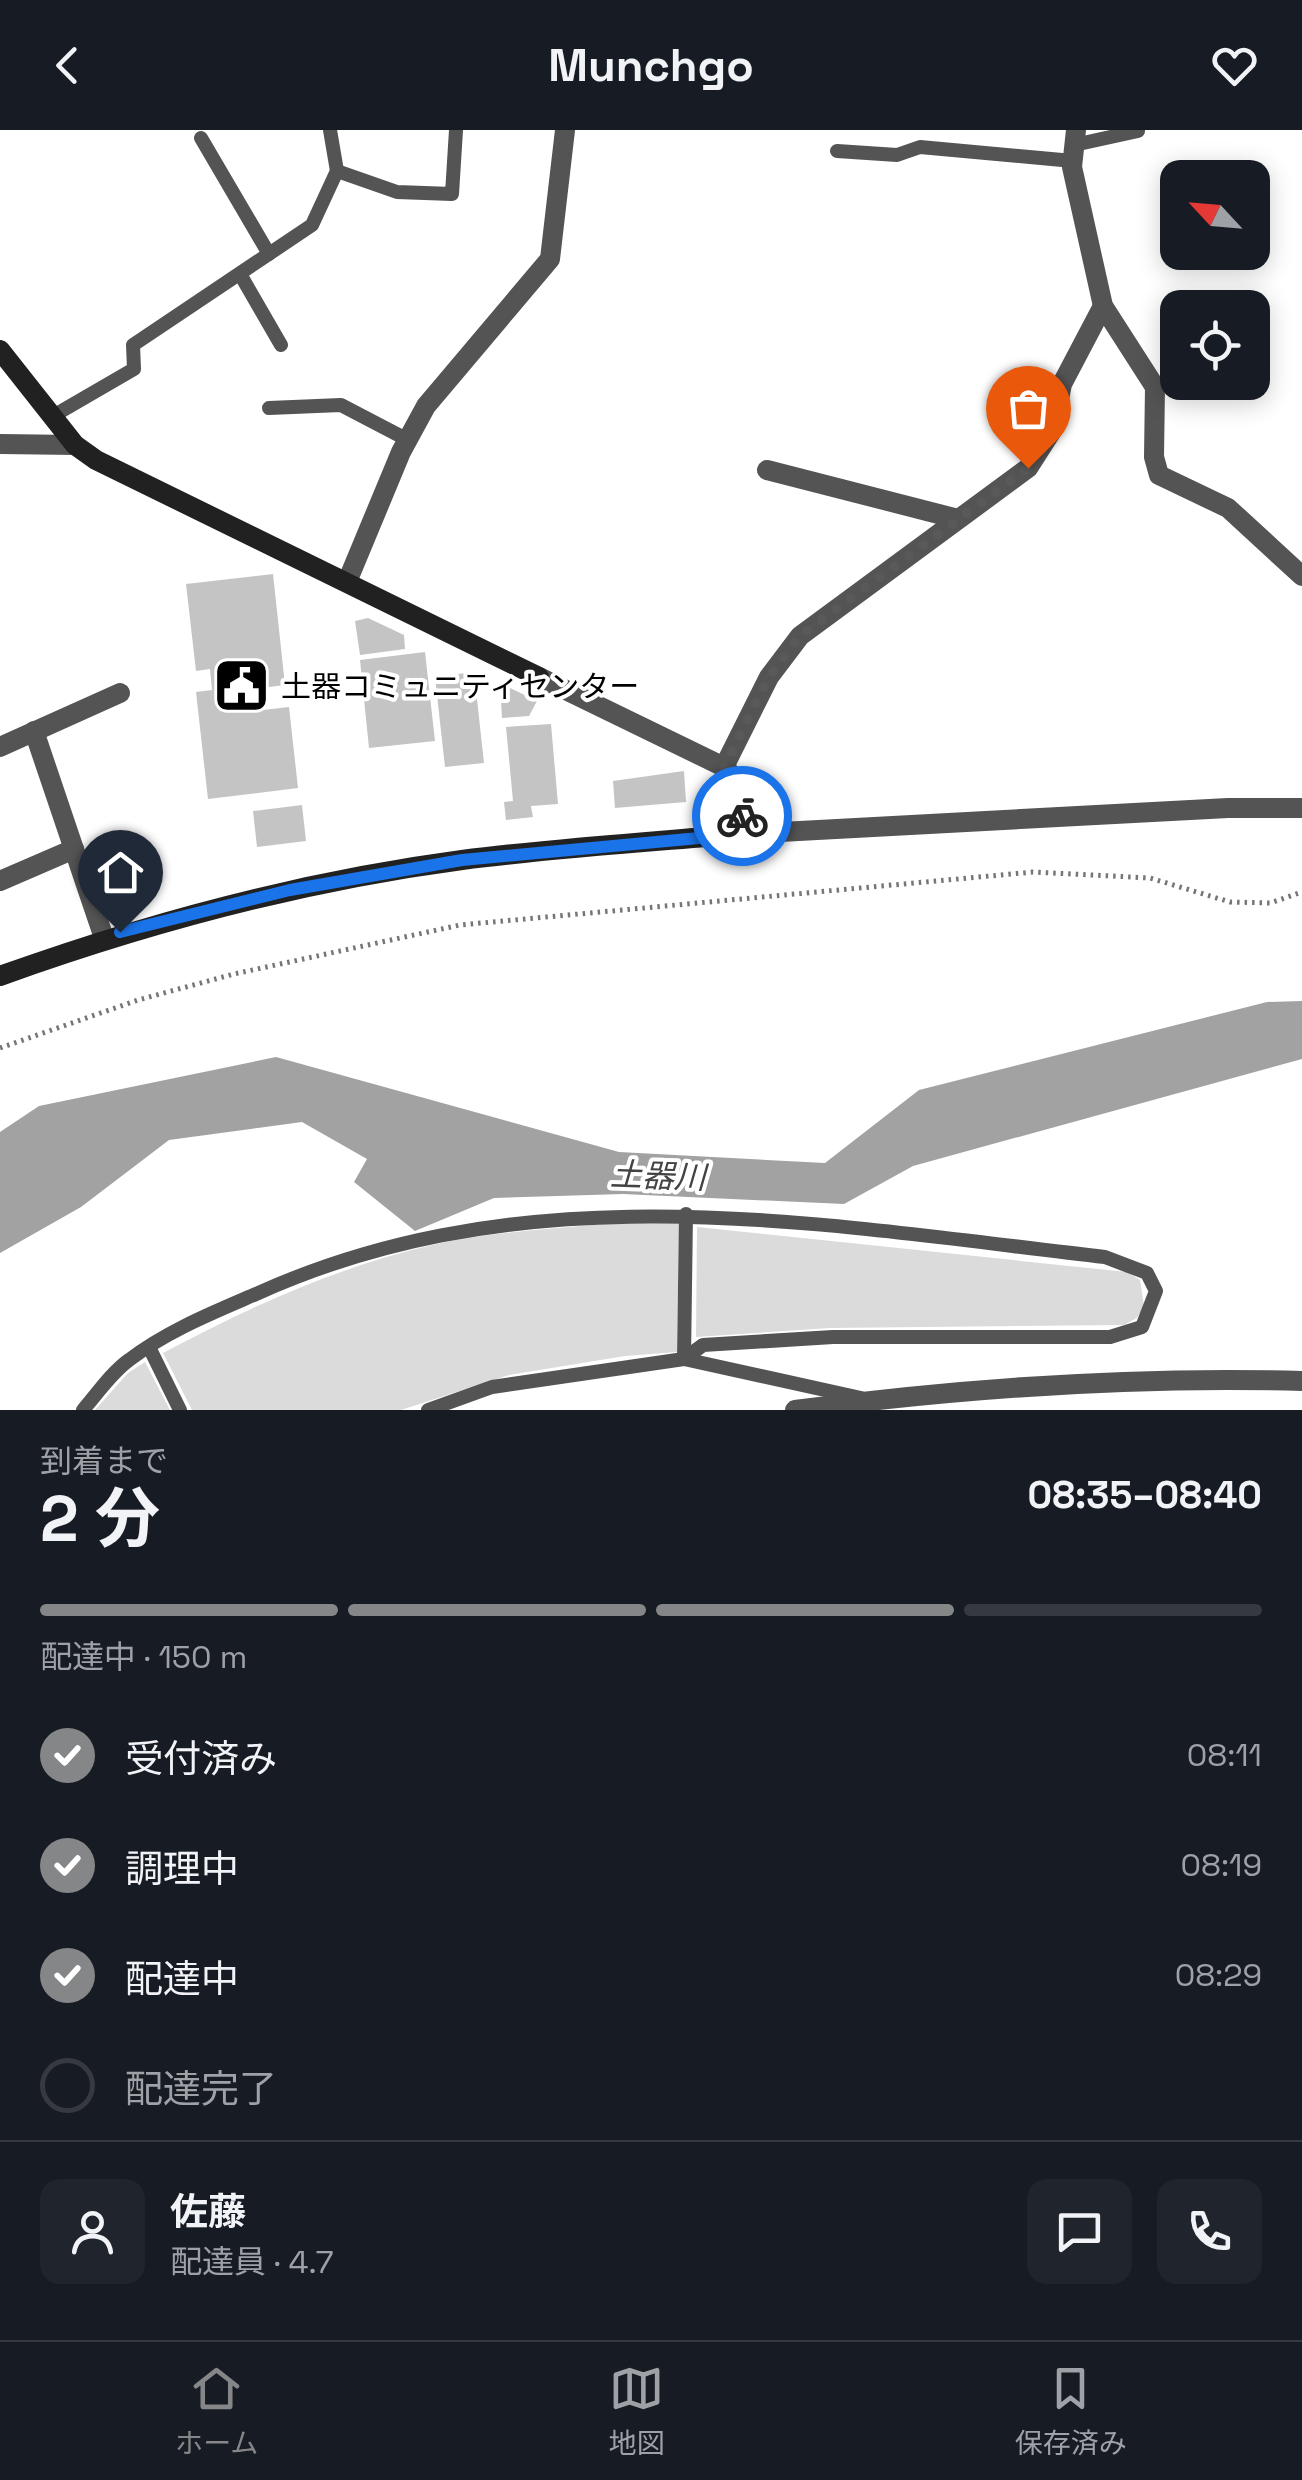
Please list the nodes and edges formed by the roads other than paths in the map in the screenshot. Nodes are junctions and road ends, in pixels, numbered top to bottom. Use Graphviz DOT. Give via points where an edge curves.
graph roads {
  1 [pos="330,130"];
  2 [pos="456,130"];
  3 [pos="565,130"];
  4 [pos="1138,131"];
  5 [pos="201,138"];
  6 [pos="1075,145"];
  7 [pos="837,151"];
  8 [pos="337,171"];
  9 [pos="270,254"];
  10 [pos="240,274"];
  11 [pos="1103,306"];
  12 [pos="280,344"];
  13 [pos="0,350"];
  14 [pos="269,408"];
  15 [pos="53,416"];
  16 [pos="408,440"];
  17 [pos="0,444"];
  18 [pos="75,445"];
  19 [pos="767,470"];
  20 [pos="958,519"];
  21 [pos="1302,576"];
  22 [pos="347,582"];
  23 [pos="120,693"];
  24 [pos="34,732"];
  25 [pos="0,747"];
  26 [pos="724,767"];
  27 [pos="1302,808"];
  28 [pos="742,834"];
  29 [pos="74,849"];
  30 [pos="0,882"];
  31 [pos="104,938"];
  32 [pos="0,976"];
  33 [pos="686,1214"];
  34 [pos="148,1347"];
  35 [pos="684,1359"];
  36 [pos="1302,1381"];
  37 [pos="872,1400"];
  38 [pos="83,1410"];
  39 [pos="180,1410"];
  40 [pos="428,1410"];
  41 [pos="795,1410"];
  1 -- 8 [label="lane"];
  2 -- 8 [label="lane" via="452,194 397,192"];
  3 -- 16 [label="street" via="550,259 426,406"];
  4 -- 6 [label="lane"];
  5 -- 9 [label="lane"];
  6 -- 7 [label="lane" via="920,147 897,155"];
  6 -- 11 [label="street"];
  8 -- 9 [label="lane" via="312,225"];
  9 -- 10 [label="lane"];
  10 -- 12 [label="lane"];
  10 -- 15 [label="lane" via="134,346 134,368"];
  11 -- 20 [label="street" via="1062,384 1053,429 1028,468"];
  11 -- 21 [label="street" via="1155,387 1159,475 1228,508"];
  13 -- 15 [label="street"];
  14 -- 16 [label="lane" via="341,405"];
  15 -- 18 [label="street"];
  16 -- 22 [label="street"];
  17 -- 18 [label="street"];
  18 -- 22 [label="street"];
  19 -- 20 [label="street"];
  20 -- 26 [label="street" via="800,636 769,677"];
  22 -- 26 [label="street"];
  23 -- 24 [label="street"];
  24 -- 25 [label="street"];
  24 -- 29 [label="street"];
  26 -- 28 [label="street" via="738,782"];
  27 -- 28 [label="street"];
  28 -- 31 [label="street" via="462,860 290,890"];
  29 -- 30 [label="street"];
  29 -- 31 [label="street"];
  31 -- 32 [label="street"];
  33 -- 34 [label="lane" via="542,1218 424,1236 315,1267"];
  33 -- 35 [label="lane"];
  33 -- 35 [label="lane" via="1105,1256 1148,1274 1156,1291 1142,1327 1110,1337 833,1337 703,1345"];
  34 -- 38 [label="lane"];
  34 -- 39 [label="lane"];
  35 -- 37 [label="lane"];
  35 -- 40 [label="lane" via="512,1384"];
  36 -- 37 [label="street" via="1186,1378"];
  37 -- 41 [label="street"];
}
